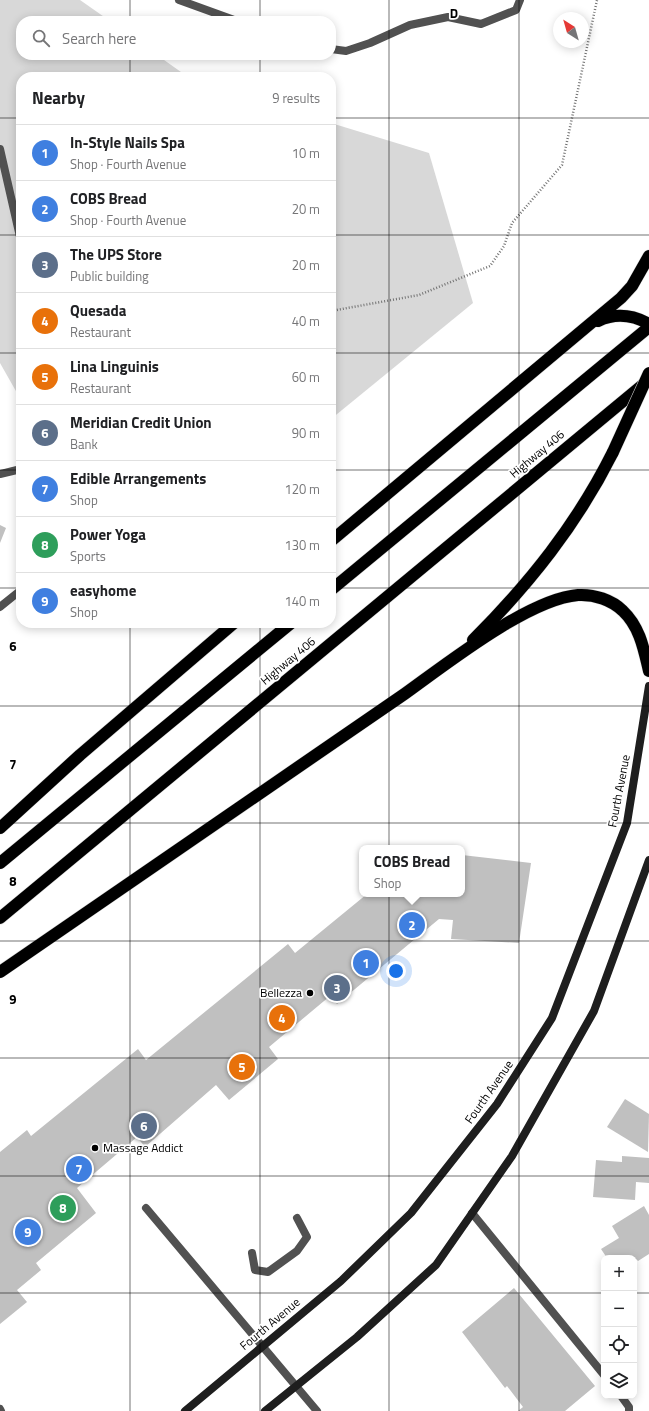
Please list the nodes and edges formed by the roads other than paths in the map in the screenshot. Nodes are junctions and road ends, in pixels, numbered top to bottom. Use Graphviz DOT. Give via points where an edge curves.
graph roads {
  1 [pos="179,0"];
  2 [pos="520,0"];
  3 [pos="223,16"];
  4 [pos="336,50"];
  5 [pos="0,149"];
  6 [pos="16,219"];
  7 [pos="649,256"];
  8 [pos="649,326"];
  9 [pos="583,331"];
  10 [pos="649,373"];
  11 [pos="649,380"];
  12 [pos="16,471"];
  13 [pos="0,474"];
  14 [pos="336,537"];
  15 [pos="336,586"];
  16 [pos="16,594"];
  17 [pos="0,607"];
  18 [pos="228,628"];
  19 [pos="285,628"];
  20 [pos="457,656"];
  21 [pos="649,671"];
  22 [pos="649,686"];
  23 [pos="0,828"];
  24 [pos="649,860"];
  25 [pos="0,863"];
  26 [pos="0,918"];
  27 [pos="0,972"];
  28 [pos="146,1208"];
  29 [pos="472,1213"];
  30 [pos="297,1218"];
  31 [pos="252,1253"];
  32 [pos="262,1346"];
  33 [pos="601,1371"];
  34 [pos="296,1386"];
  35 [pos="623,1399"];
  36 [pos="185,1411"];
  37 [pos="265,1411"];
  38 [pos="317,1411"];
  39 [pos="629,1411"];
  1 -- 3 [label="street"];
  2 -- 4 [label="street" via="516,10 480,24 448,17 410,25 346,52"];
  5 -- 6 [label="street"];
  7 -- 9 [label="highway" via="632,286"];
  8 -- 9 [label="highway" via="627,316 616,316 599,321"];
  8 -- 15 [label="highway"];
  9 -- 14 [label="highway"];
  10 -- 20 [label="highway, bridge" via="613,452 588,499 543,564 502,612"];
  11 -- 26 [label="highway, Highway 406"];
  12 -- 13 [label="street"];
  16 -- 17 [label="street"];
  18 -- 23 [label="highway" via="80,755"];
  19 -- 25 [label="highway"];
  20 -- 21 [label="highway" via="502,627 551,601 578,595 591,596 615,604 624,612 641,639"];
  20 -- 27 [label="highway"];
  22 -- 32 [label="main road, Fourth Avenue" via="627,823 552,1018 497,1104 412,1213 342,1281"];
  24 -- 29 [label="main road" via="594,1011 512,1156"];
  28 -- 32 [label="street"];
  29 -- 33 [label="street"];
  29 -- 34 [label="main road" via="436,1265 357,1337"];
  30 -- 31 [label="street" via="307,1237 297,1251 268,1272 255,1270"];
  32 -- 34 [label="street"];
  32 -- 36 [label="main road, Fourth Avenue"];
  34 -- 37 [label="main road"];
  34 -- 38 [label="street"];
  35 -- 39 [label="street" via="630,1407"];
}
